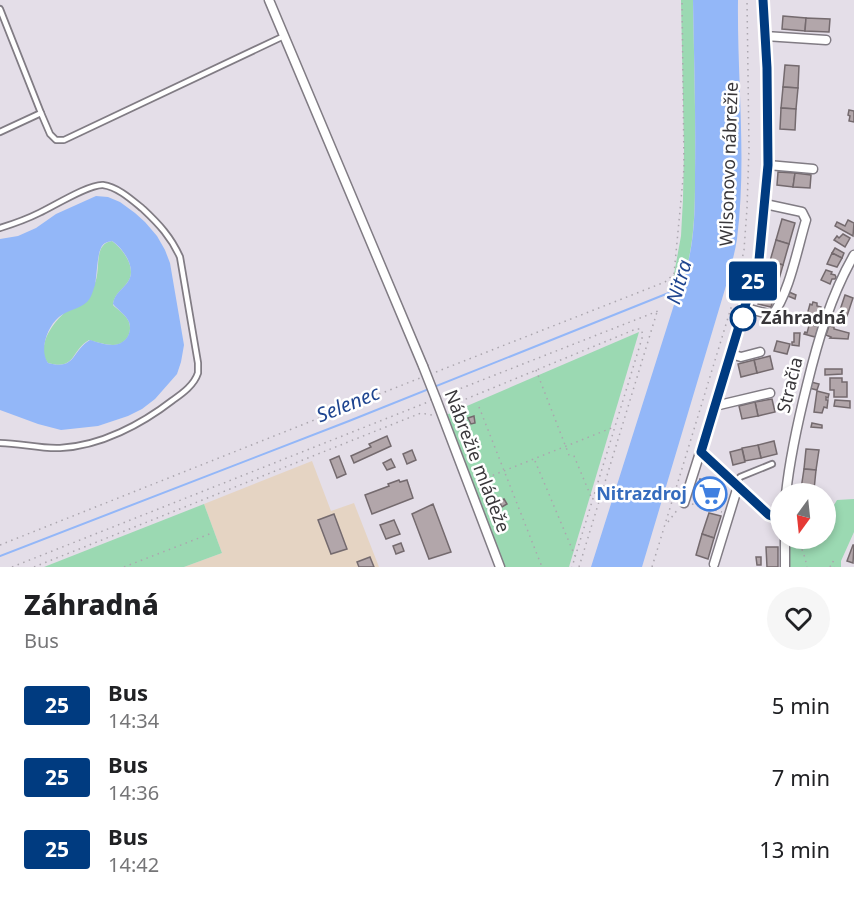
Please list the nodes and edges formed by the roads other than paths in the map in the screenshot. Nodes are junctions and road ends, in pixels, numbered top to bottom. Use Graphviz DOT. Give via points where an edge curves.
graph roads {
  1 [pos="269,0"];
  2 [pos="763,0"];
  3 [pos="0,9"];
  4 [pos="284,36"];
  5 [pos="765,36"];
  6 [pos="825,40"];
  7 [pos="40,114"];
  8 [pos="0,132"];
  9 [pos="768,165"];
  10 [pos="813,169"];
  11 [pos="765,204"];
  12 [pos="0,228"];
  13 [pos="854,255"];
  14 [pos="746,308"];
  15 [pos="760,352"];
  16 [pos="731,354"];
  17 [pos="770,393"];
  18 [pos="715,406"];
  19 [pos="0,443"];
  20 [pos="701,452"];
  21 [pos="772,464"];
  22 [pos="788,483"];
  23 [pos="737,485"];
  24 [pos="684,503"];
  25 [pos="770,515"];
  26 [pos="785,549"];
  27 [pos="714,564"];
  28 [pos="500,567"];
  29 [pos="785,567"];
  1 -- 4 [label="street, Nábrežie mládeže"];
  2 -- 5 [label="street, Wilsonovo nábrežie"];
  3 -- 7 [label="lane"];
  4 -- 7 [label="lane" via="64,140 56,140 50,134"];
  4 -- 28 [label="street, Nábrežie mládeže, bridge" via="423,366"];
  5 -- 6 [label="street"];
  5 -- 9 [label="street, Wilsonovo nábrežie"];
  7 -- 8 [label="lane"];
  9 -- 10 [label="street"];
  9 -- 11 [label="street, Wilsonovo nábrežie"];
  11 -- 14 [label="street, Wilsonovo nábrežie" via="759,260"];
  11 -- 14 [label="street, Wilsonovo nábrežie" via="802,212 806,220 778,308 772,315"];
  12 -- 19 [label="lane" via="91,187 102,185 125,195 170,237 180,257 198,372 186,390 148,418 80,446"];
  13 -- 22 [label="street, Stračia" via="831,304 815,354"];
  14 -- 16 [label="street, Wilsonovo nábrežie"];
  15 -- 16 [label="street" via="741,357"];
  16 -- 18 [label="street, Wilsonovo nábrežie"];
  17 -- 18 [label="street"];
  18 -- 20 [label="street, Wilsonovo nábrežie"];
  20 -- 23 [label="street"];
  20 -- 24 [label="street, Wilsonovo nábrežie"];
  21 -- 23 [label="lane" via="740,477"];
  23 -- 25 [label="street"];
  23 -- 27 [label="street"];
  26 -- 29 [label="street"];
}
